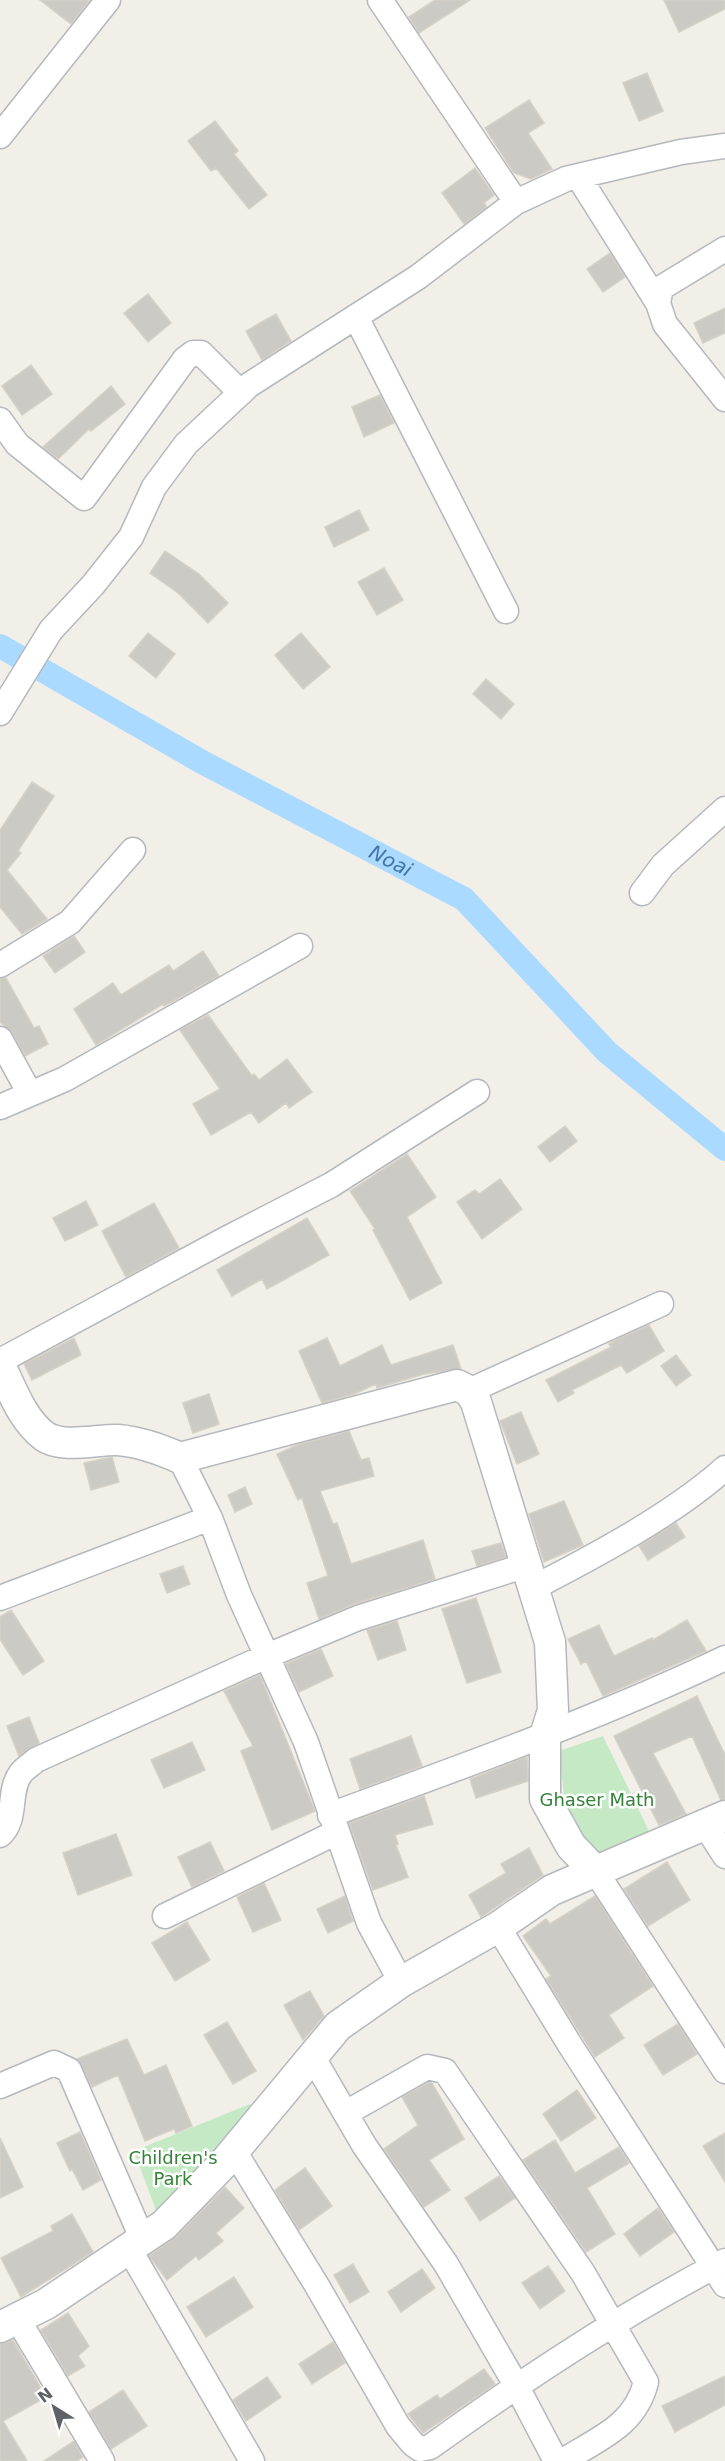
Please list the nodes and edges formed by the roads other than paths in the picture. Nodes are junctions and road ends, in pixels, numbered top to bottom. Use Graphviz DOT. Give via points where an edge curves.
graph roads {
  1 [pos="108,0"];
  2 [pos="380,0"];
  3 [pos="0,136"];
  4 [pos="725,146"];
  5 [pos="578,176"];
  6 [pos="516,202"];
  7 [pos="725,249"];
  8 [pos="658,303"];
  9 [pos="356,317"];
  10 [pos="241,393"];
  11 [pos="725,399"];
  12 [pos="0,420"];
  13 [pos="506,611"];
  14 [pos="0,713"];
  15 [pos="725,809"];
  16 [pos="133,850"];
  17 [pos="642,893"];
  18 [pos="300,946"];
  19 [pos="0,965"];
  20 [pos="0,1039"];
  21 [pos="477,1092"];
  22 [pos="30,1094"];
  23 [pos="0,1107"];
  24 [pos="661,1304"];
  25 [pos="0,1363"];
  26 [pos="469,1391"];
  27 [pos="180,1458"];
  28 [pos="725,1468"];
  29 [pos="210,1518"];
  30 [pos="530,1577"];
  31 [pos="0,1598"];
  32 [pos="267,1656"];
  33 [pos="725,1658"];
  34 [pos="545,1736"];
  35 [pos="715,1821"];
  36 [pos="334,1824"];
  37 [pos="0,1835"];
  38 [pos="725,1856"];
  39 [pos="596,1872"];
  40 [pos="165,1916"];
  41 [pos="498,1927"];
  42 [pos="401,1982"];
  43 [pos="312,2056"];
  44 [pos="725,2071"];
  45 [pos="0,2086"];
  46 [pos="345,2113"];
  47 [pos="234,2151"];
  48 [pos="135,2243"];
  49 [pos="721,2271"];
  50 [pos="9,2322"];
  51 [pos="613,2323"];
  52 [pos="516,2385"];
  53 [pos="102,2461"];
  54 [pos="252,2461"];
  55 [pos="556,2461"];
  56 [pos="563,2461"];
  1 -- 3 [label="street"];
  2 -- 6 [label="street"];
  4 -- 5 [label="street"];
  5 -- 6 [label="street"];
  5 -- 8 [label="street"];
  6 -- 9 [label="street" via="418,277"];
  7 -- 8 [label="street" via="661,288"];
  8 -- 11 [label="street" via="665,324"];
  9 -- 10 [label="street"];
  9 -- 13 [label="street"];
  10 -- 12 [label="street" via="201,353 193,353 84,498 17,444"];
  10 -- 14 [label="street" via="186,444 154,487 131,537 51,630"];
  15 -- 17 [label="street" via="663,865"];
  16 -- 19 [label="street" via="70,922"];
  18 -- 22 [label="street" via="65,1079"];
  20 -- 22 [label="street"];
  21 -- 25 [label="street" via="331,1185"];
  22 -- 23 [label="street"];
  24 -- 26 [label="street"];
  25 -- 27 [label="street" via="26,1417 46,1438 151,1445"];
  26 -- 27 [label="street" via="457,1385"];
  26 -- 30 [label="street" via="476,1402"];
  27 -- 29 [label="street"];
  28 -- 30 [label="street" via="706,1485 589,1559"];
  29 -- 31 [label="street"];
  29 -- 32 [label="street"];
  30 -- 32 [label="street" via="358,1618"];
  30 -- 34 [label="street" via="550,1642 553,1710"];
  32 -- 36 [label="street" via="306,1742"];
  32 -- 37 [label="street" via="36,1761 21,1773 14,1788 12,1812"];
  33 -- 34 [label="street"];
  34 -- 36 [label="street"];
  34 -- 39 [label="street" via="545,1799 571,1846"];
  35 -- 38 [label="street"];
  35 -- 39 [label="street"];
  36 -- 40 [label="street"];
  36 -- 42 [label="street" via="369,1923"];
  39 -- 41 [label="street" via="552,1890"];
  39 -- 44 [label="street"];
  41 -- 42 [label="street"];
  41 -- 49 [label="street" via="570,2045"];
  42 -- 43 [label="street" via="338,2026"];
  43 -- 46 [label="street"];
  43 -- 47 [label="street"];
  45 -- 48 [label="street" via="54,2063 69,2070"];
  46 -- 51 [label="street" via="427,2067 445,2071"];
  46 -- 52 [label="street" via="446,2264"];
  47 -- 48 [label="street" via="164,2225"];
  47 -- 52 [label="street" via="412,2444 420,2449 430,2447"];
  48 -- 50 [label="street" via="46,2304"];
  48 -- 54 [label="street"];
  49 -- 51 [label="street"];
  50 -- 53 [label="street"];
  51 -- 52 [label="street"];
  51 -- 56 [label="street" via="646,2382 643,2395 638,2408 621,2424"];
  52 -- 55 [label="street"];
}
